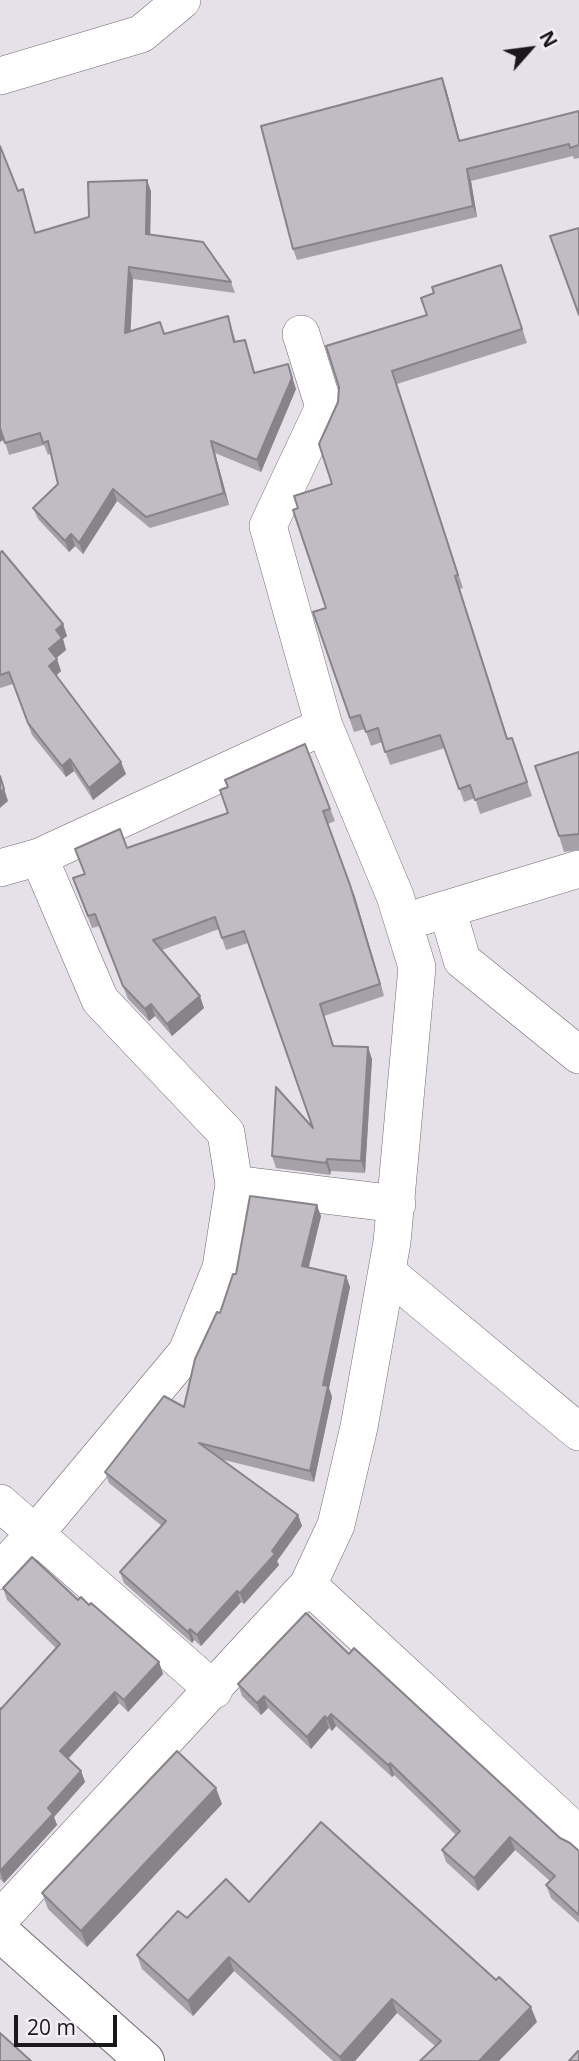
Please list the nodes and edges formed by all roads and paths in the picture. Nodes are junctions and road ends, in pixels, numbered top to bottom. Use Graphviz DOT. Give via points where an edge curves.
graph roads {
  1 [pos="182,0"];
  2 [pos="0,76"];
  3 [pos="301,334"];
  4 [pos="324,726"];
  5 [pos="39,857"];
  6 [pos="0,868"];
  7 [pos="579,869"];
  8 [pos="447,909"];
  9 [pos="403,922"];
  10 [pos="579,1055"];
  11 [pos="234,1184"];
  12 [pos="397,1204"];
  13 [pos="388,1273"];
  14 [pos="579,1432"];
  15 [pos="0,1503"];
  16 [pos="35,1534"];
  17 [pos="0,1571"];
  18 [pos="308,1585"];
  19 [pos="214,1690"];
  20 [pos="579,1836"];
  21 [pos="0,1919"];
  22 [pos="0,1932"];
  23 [pos="145,2061"];
  1 -- 2 [label="street" via="141,34"];
  3 -- 4 [label="street" via="324,407 268,526"];
  4 -- 5 [label="street"];
  4 -- 9 [label="street"];
  5 -- 6 [label="street"];
  5 -- 11 [label="street" via="100,1000 226,1133"];
  7 -- 8 [label="street"];
  8 -- 9 [label="street"];
  8 -- 10 [label="street" via="462,960"];
  9 -- 12 [label="street" via="417,967"];
  11 -- 12 [label="street"];
  11 -- 16 [label="street" via="221,1268 187,1352"];
  12 -- 13 [label="street"];
  13 -- 14 [label="street"];
  13 -- 18 [label="street" via="336,1525"];
  15 -- 16 [label="street"];
  16 -- 17 [label="street"];
  16 -- 19 [label="street"];
  18 -- 19 [label="street"];
  18 -- 20 [label="street"];
  19 -- 21 [label="street"];
  22 -- 23 [label="street"];
}
